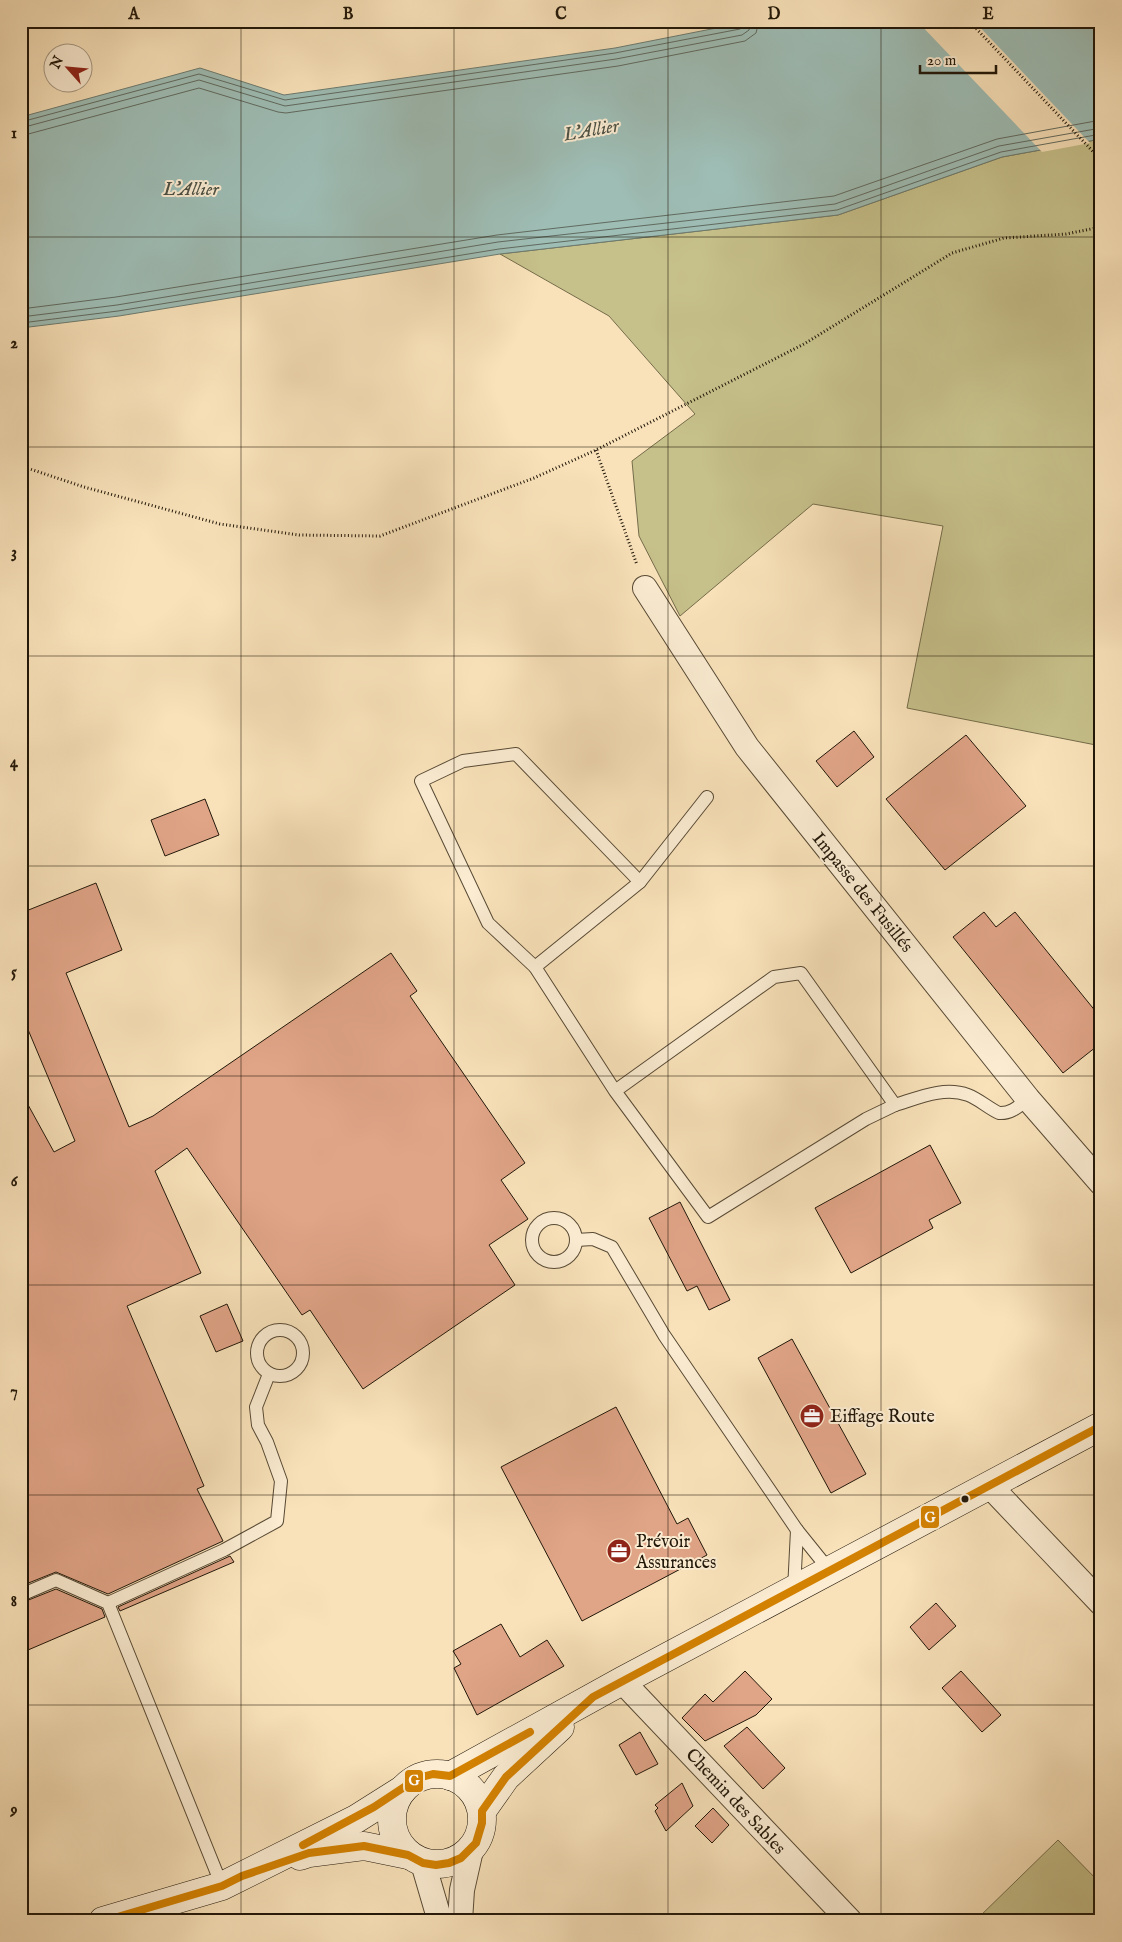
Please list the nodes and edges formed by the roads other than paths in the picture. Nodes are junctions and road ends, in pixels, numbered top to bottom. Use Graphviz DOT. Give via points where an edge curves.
graph roads {
  1 [pos="644,588"];
  2 [pos="707,797"];
  3 [pos="640,882"];
  4 [pos="535,967"];
  5 [pos="614,1091"];
  6 [pos="1028,1099"];
  7 [pos="894,1105"];
  8 [pos="1101,1183"];
  9 [pos="576,1240"];
  10 [pos="269,1374"];
  11 [pos="1101,1426"];
  12 [pos="989,1485"];
  13 [pos="797,1530"];
  14 [pos="830,1571"];
  15 [pos="794,1590"];
  16 [pos="21,1595"];
  17 [pos="108,1603"];
  18 [pos="1101,1603"];
  19 [pos="622,1680"];
  20 [pos="593,1697"];
  21 [pos="450,1776"];
  22 [pos="402,1790"];
  23 [pos="482,1811"];
  24 [pos="471,1850"];
  25 [pos="416,1859"];
  26 [pos="232,1881"];
  27 [pos="103,1921"];
  28 [pos="440,1921"];
  29 [pos="460,1921"];
  30 [pos="850,1921"];
  1 -- 6 [label="street, Impasse des Fusillés" via="748,747"];
  2 -- 3 [label="lane"];
  3 -- 4 [label="lane"];
  3 -- 4 [label="lane" via="516,754 463,761 421,781 488,923"];
  4 -- 5 [label="lane"];
  5 -- 7 [label="lane" via="708,1217"];
  5 -- 7 [label="lane" via="774,977 800,973"];
  6 -- 7 [label="lane" via="1005,1114 999,1114 970,1096 946,1091"];
  6 -- 8 [label="street, Impasse des Fusillés"];
  9 -- 13 [label="lane" via="593,1240 612,1247 664,1335"];
  10 -- 17 [label="lane" via="256,1407 258,1425 280,1481 277,1521 224,1550"];
  11 -- 12 [label="main road"];
  12 -- 14 [label="main road"];
  12 -- 18 [label="street"];
  13 -- 14 [label="lane"];
  13 -- 15 [label="lane"];
  14 -- 15 [label="main road"];
  15 -- 19 [label="main road"];
  16 -- 17 [label="lane" via="56,1580"];
  17 -- 26 [label="lane"];
  19 -- 20 [label="main road"];
  19 -- 30 [label="street, Chemin des Sables"];
  20 -- 21 [label="main road"];
  20 -- 23 [label="main road" via="506,1777"];
  21 -- 22 [label="main road" via="424,1776"];
  21 -- 23 [label="main road" via="471,1789"];
  22 -- 25 [label="main road" via="391,1817 393,1831 398,1844"];
  22 -- 26 [label="main road" via="356,1818"];
  23 -- 24 [label="main road" via="479,1836"];
  24 -- 25 [label="main road" via="449,1863 436,1865"];
  24 -- 29 [label="street" via="462,1890"];
  25 -- 26 [label="main road" via="364,1846 309,1853"];
  25 -- 28 [label="street"];
  26 -- 27 [label="main road"];
}
